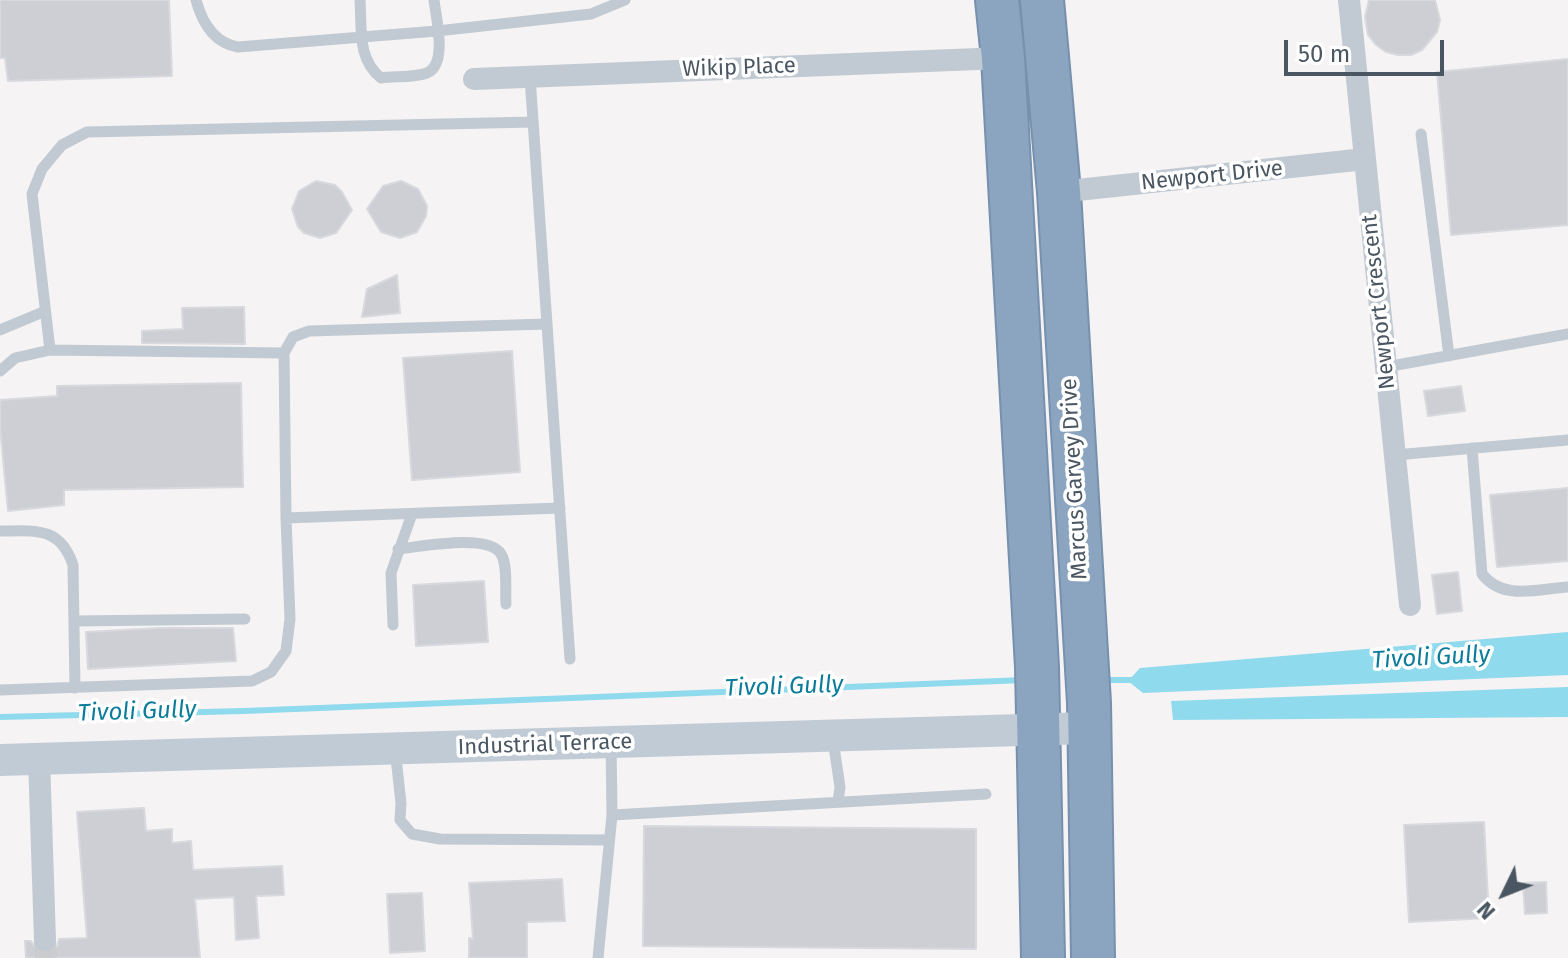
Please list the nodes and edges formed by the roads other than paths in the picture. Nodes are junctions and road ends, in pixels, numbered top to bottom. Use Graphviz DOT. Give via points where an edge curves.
graph roads {
  1 [pos="196,0"];
  2 [pos="360,0"];
  3 [pos="434,0"];
  4 [pos="625,0"];
  5 [pos="997,0"];
  6 [pos="1042,0"];
  7 [pos="1349,0"];
  8 [pos="437,31"];
  9 [pos="363,36"];
  10 [pos="1003,58"];
  11 [pos="530,77"];
  12 [pos="474,79"];
  13 [pos="533,122"];
  14 [pos="1421,134"];
  15 [pos="1365,159"];
  16 [pos="1059,192"];
  17 [pos="43,312"];
  18 [pos="547,324"];
  19 [pos="0,330"];
  20 [pos="1568,334"];
  21 [pos="50,350"];
  22 [pos="284,353"];
  23 [pos="1449,356"];
  24 [pos="1386,367"];
  25 [pos="0,371"];
  26 [pos="1568,440"];
  27 [pos="1472,448"];
  28 [pos="1395,455"];
  29 [pos="560,508"];
  30 [pos="412,514"];
  31 [pos="286,518"];
  32 [pos="0,531"];
  33 [pos="398,549"];
  34 [pos="1568,587"];
  35 [pos="506,604"];
  36 [pos="1410,605"];
  37 [pos="245,619"];
  38 [pos="75,621"];
  39 [pos="393,625"];
  40 [pos="570,659"];
  41 [pos="75,688"];
  42 [pos="0,690"];
  43 [pos="1087,693"];
  44 [pos="1039,731"];
  45 [pos="832,737"];
  46 [pos="611,743"];
  47 [pos="395,749"];
  48 [pos="39,758"];
  49 [pos="0,760"];
  50 [pos="986,794"];
  51 [pos="838,802"];
  52 [pos="612,815"];
  53 [pos="609,840"];
  54 [pos="45,940"];
  55 [pos="598,958"];
  56 [pos="1043,958"];
  57 [pos="1093,958"];
  1 -- 9 [label="lane" via="213,35 227,45"];
  2 -- 9 [label="lane"];
  3 -- 8 [label="lane"];
  4 -- 8 [label="lane" via="591,14"];
  5 -- 10 [label="highway"];
  6 -- 16 [label="highway, Marcus Garvey Drive"];
  7 -- 15 [label="street, Newport Crescent"];
  8 -- 9 [label="lane"];
  8 -- 9 [label="lane" via="440,58 433,69 381,78 365,59"];
  10 -- 11 [label="street, Wikip Place"];
  10 -- 44 [label="highway"];
  11 -- 12 [label="street, Wikip Place"];
  11 -- 13 [label="lane"];
  13 -- 17 [label="lane" via="87,132 62,145 42,169 32,194"];
  13 -- 18 [label="lane"];
  14 -- 23 [label="lane"];
  15 -- 16 [label="street, Newport Drive"];
  15 -- 24 [label="street, Newport Crescent"];
  16 -- 43 [label="highway, Marcus Garvey Drive"];
  17 -- 19 [label="lane"];
  17 -- 21 [label="lane"];
  18 -- 22 [label="lane" via="309,331 293,337"];
  18 -- 29 [label="lane"];
  20 -- 23 [label="lane"];
  21 -- 22 [label="lane"];
  21 -- 25 [label="lane" via="15,358"];
  22 -- 31 [label="lane"];
  23 -- 24 [label="lane"];
  24 -- 28 [label="street, Newport Crescent"];
  26 -- 27 [label="lane"];
  27 -- 28 [label="lane"];
  27 -- 34 [label="lane" via="1482,574 1492,587 1507,591"];
  28 -- 36 [label="street, Newport Crescent"];
  29 -- 30 [label="lane"];
  29 -- 40 [label="lane"];
  30 -- 31 [label="lane"];
  30 -- 33 [label="lane"];
  31 -- 41 [label="lane" via="290,619 286,651 271,672 252,681"];
  32 -- 38 [label="lane" via="37,531 58,538 73,565"];
  33 -- 35 [label="lane" via="479,542 495,548 503,556"];
  33 -- 39 [label="lane" via="391,573"];
  37 -- 38 [label="lane"];
  38 -- 41 [label="lane"];
  41 -- 42 [label="lane"];
  43 -- 44 [label="street, Industrial Terrace"];
  43 -- 57 [label="highway, Marcus Garvey Drive"];
  44 -- 45 [label="street, Industrial Terrace"];
  44 -- 56 [label="highway"];
  45 -- 46 [label="street, Industrial Terrace"];
  45 -- 51 [label="lane"];
  46 -- 47 [label="street, Industrial Terrace"];
  46 -- 52 [label="lane"];
  47 -- 48 [label="street, Industrial Terrace"];
  47 -- 53 [label="lane" via="400,820 412,834 440,839"];
  48 -- 49 [label="street, Industrial Terrace"];
  48 -- 54 [label="street"];
  50 -- 51 [label="lane"];
  51 -- 52 [label="lane"];
  52 -- 53 [label="lane"];
  53 -- 55 [label="lane"];
}
